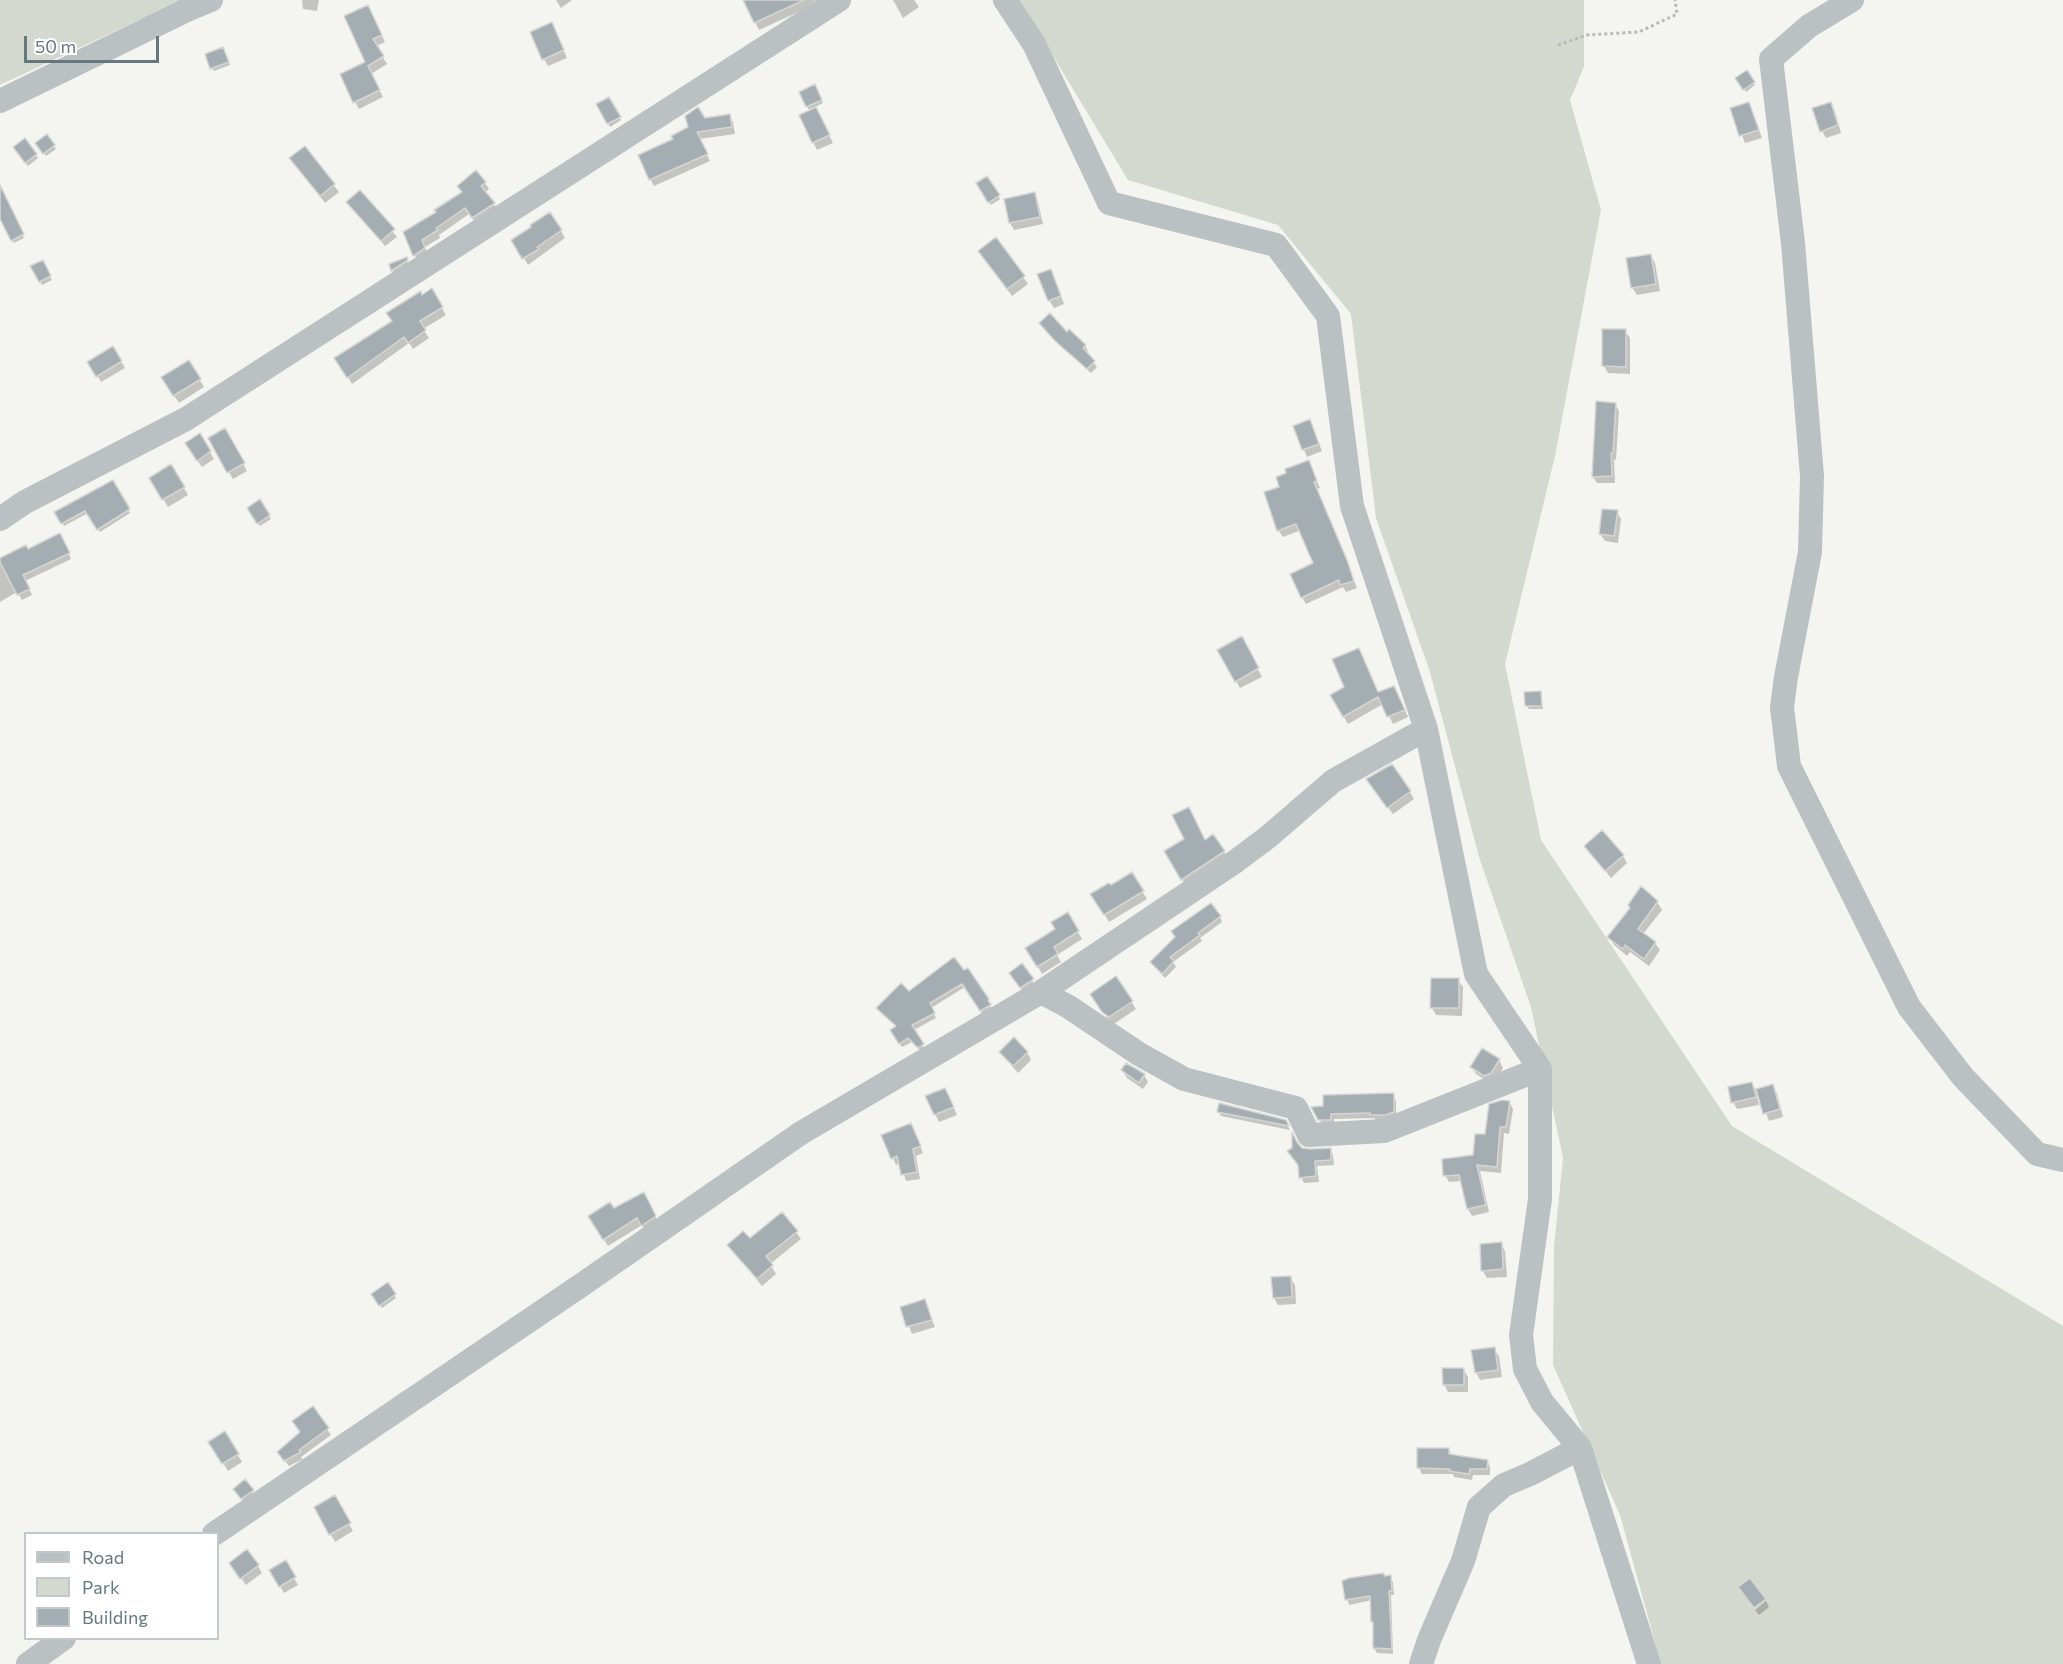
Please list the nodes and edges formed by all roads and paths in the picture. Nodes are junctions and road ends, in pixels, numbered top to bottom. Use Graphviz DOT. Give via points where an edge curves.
graph roads {
  1 [pos="212,0"];
  2 [pos="839,0"];
  3 [pos="1005,0"];
  4 [pos="1675,0"];
  5 [pos="1852,0"];
  6 [pos="1558,45"];
  7 [pos="0,101"];
  8 [pos="0,519"];
  9 [pos="1426,729"];
  10 [pos="1041,992"];
  11 [pos="1540,1069"];
  12 [pos="2063,1161"];
  13 [pos="1580,1448"];
  14 [pos="215,1532"];
  15 [pos="61,1640"];
  16 [pos="28,1664"];
  17 [pos="1421,1664"];
  18 [pos="1649,1664"];
  1 -- 7 [label="street"];
  2 -- 8 [label="street" via="186,419 25,502"];
  3 -- 9 [label="street" via="1035,44 1109,203 1276,245 1328,316 1352,506"];
  4 -- 6 [label="path" via="1677,14 1639,32 1587,35"];
  5 -- 12 [label="street" via="1809,26 1771,59 1793,243 1812,476 1810,552 1782,706 1789,766 1908,1007 1963,1077 2037,1154"];
  9 -- 10 [label="street" via="1333,782 1236,861"];
  9 -- 11 [label="street" via="1476,974"];
  10 -- 11 [label="street" via="1184,1079 1296,1108 1309,1136 1384,1131"];
  10 -- 14 [label="street" via="801,1133"];
  11 -- 13 [label="street" via="1540,1199 1521,1335 1525,1369 1542,1402"];
  13 -- 17 [label="street" via="1504,1485 1479,1507 1463,1561"];
  13 -- 18 [label="street"];
  15 -- 16 [label="street"];
}
